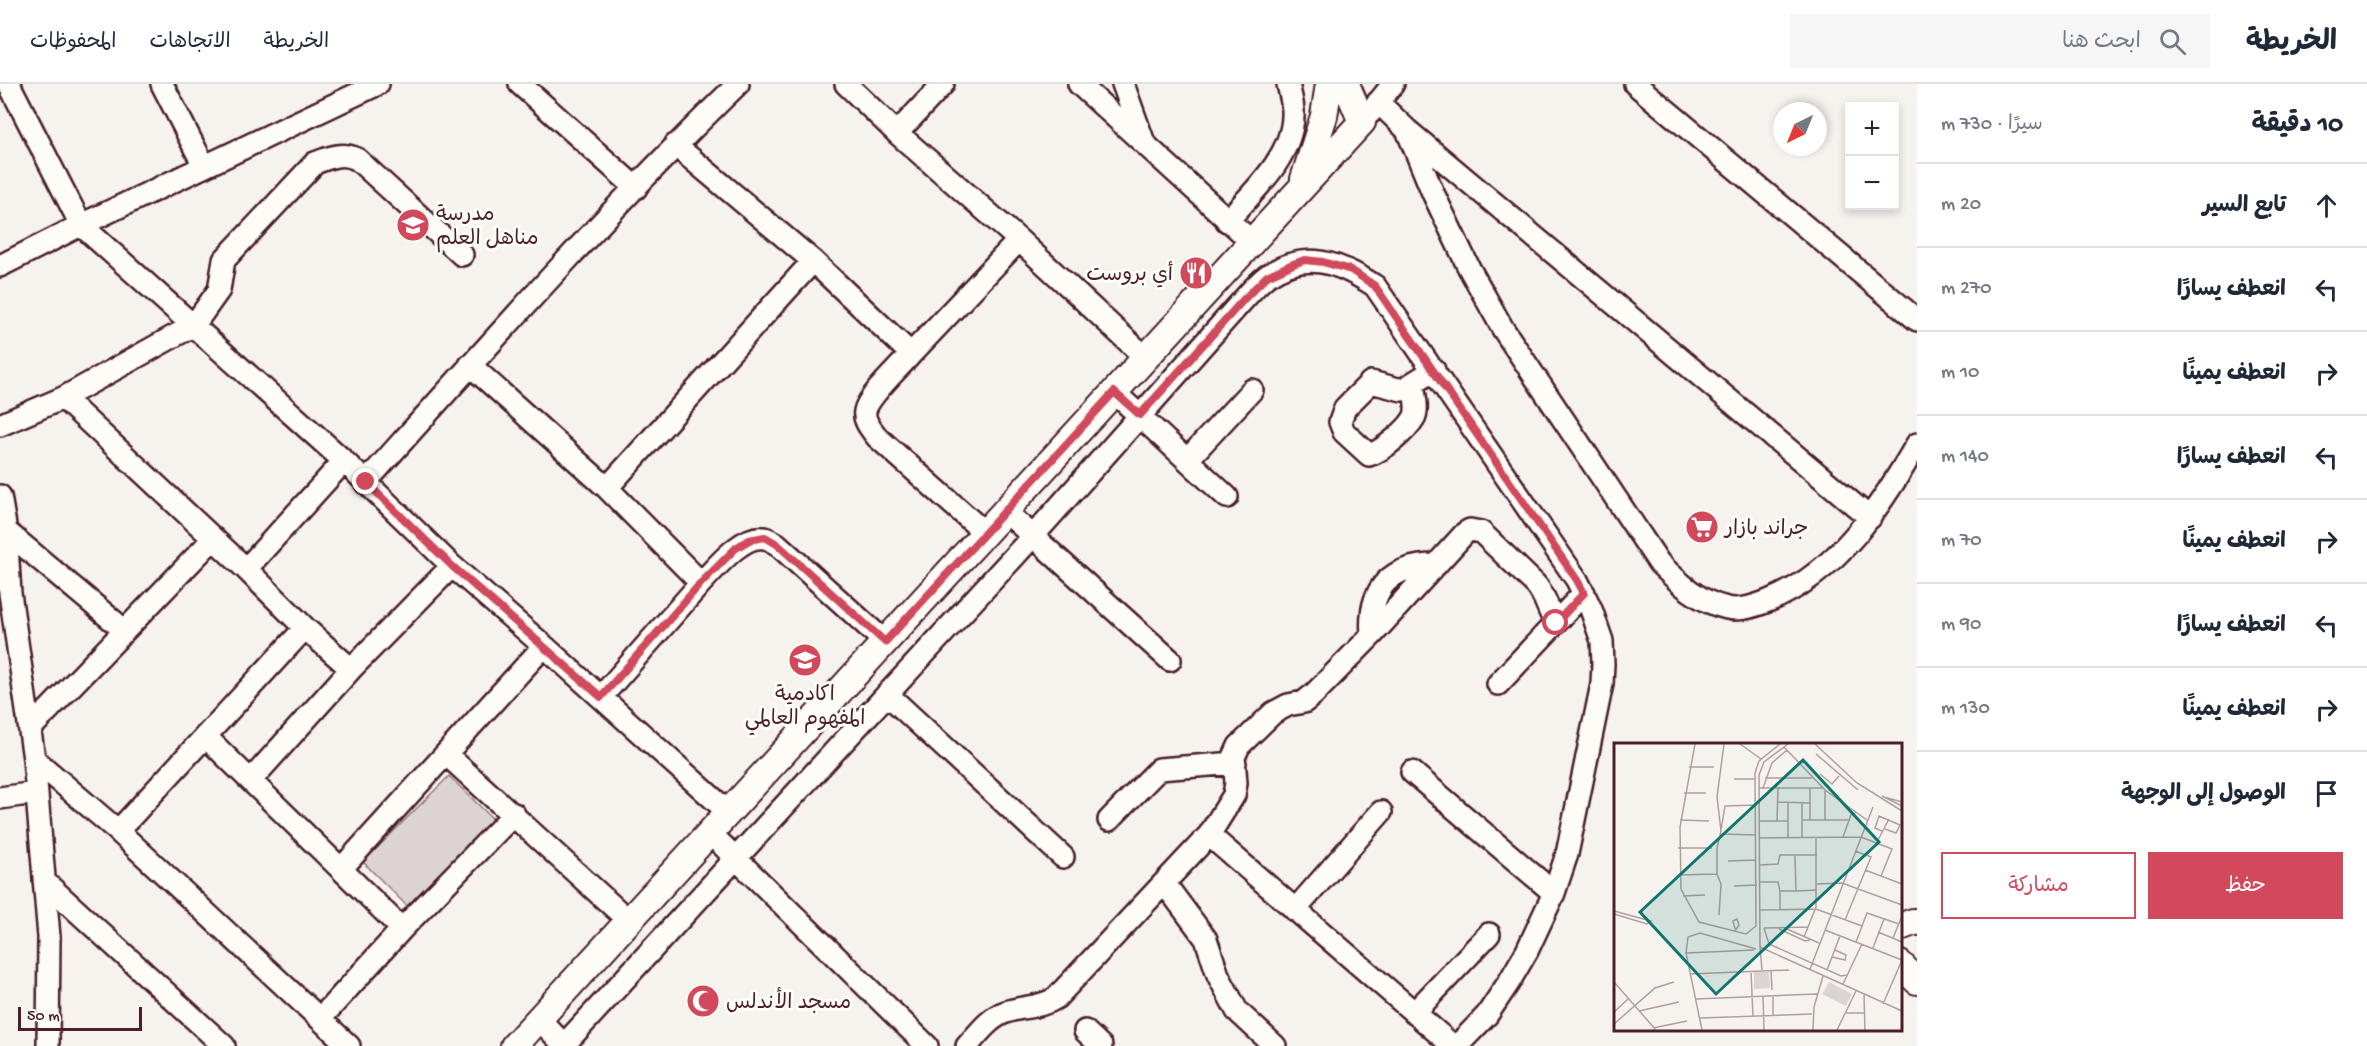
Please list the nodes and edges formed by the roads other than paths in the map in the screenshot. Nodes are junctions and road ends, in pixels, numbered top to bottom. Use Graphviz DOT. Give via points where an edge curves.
graph roads {
  1 [pos="162,84"];
  2 [pos="378,84"];
  3 [pos="520,84"];
  4 [pos="738,84"];
  5 [pos="846,84"];
  6 [pos="943,84"];
  7 [pos="1078,84"];
  8 [pos="1123,84"];
  9 [pos="1287,84"];
  10 [pos="1329,84"];
  11 [pos="1346,84"];
  12 [pos="1393,84"];
  13 [pos="1635,84"];
  14 [pos="8,91"];
  15 [pos="1096,93"];
  16 [pos="1378,102"];
  17 [pos="1362,122"];
  18 [pos="1407,130"];
  19 [pos="897,133"];
  20 [pos="1145,144"];
  21 [pos="675,145"];
  22 [pos="204,166"];
  23 [pos="636,188"];
  24 [pos="1299,190"];
  25 [pos="1227,221"];
  26 [pos="81,225"];
  27 [pos="1019,240"];
  28 [pos="1252,242"];
  29 [pos="462,255"];
  30 [pos="813,261"];
  31 [pos="0,266"];
  32 [pos="1917,320"];
  33 [pos="194,325"];
  34 [pos="911,354"];
  35 [pos="1146,358"];
  36 [pos="470,365"];
  37 [pos="1434,370"];
  38 [pos="1413,384"];
  39 [pos="1252,390"];
  40 [pos="1114,392"];
  41 [pos="63,398"];
  42 [pos="1140,415"];
  43 [pos="0,425"];
  44 [pos="1917,444"];
  45 [pos="1188,459"];
  46 [pos="344,461"];
  47 [pos="366,482"];
  48 [pos="607,488"];
  49 [pos="0,496"];
  50 [pos="1227,497"];
  51 [pos="1005,511"];
  52 [pos="1870,518"];
  53 [pos="6,531"];
  54 [pos="985,533"];
  55 [pos="1033,536"];
  56 [pos="213,539"];
  57 [pos="452,566"];
  58 [pos="246,569"];
  59 [pos="701,583"];
  60 [pos="1584,593"];
  61 [pos="1556,623"];
  62 [pos="305,628"];
  63 [pos="124,630"];
  64 [pos="885,642"];
  65 [pos="544,646"];
  66 [pos="1170,660"];
  67 [pos="351,669"];
  68 [pos="1498,684"];
  69 [pos="887,694"];
  70 [pos="601,697"];
  71 [pos="31,728"];
  72 [pos="206,736"];
  73 [pos="447,754"];
  74 [pos="34,759"];
  75 [pos="1235,763"];
  76 [pos="1412,772"];
  77 [pos="252,779"];
  78 [pos="35,794"];
  79 [pos="0,798"];
  80 [pos="728,812"];
  81 [pos="1380,812"];
  82 [pos="514,814"];
  83 [pos="1109,820"];
  84 [pos="118,831"];
  85 [pos="710,833"];
  86 [pos="1209,835"];
  87 [pos="1063,857"];
  88 [pos="737,858"];
  89 [pos="341,869"];
  90 [pos="44,881"];
  91 [pos="1165,884"];
  92 [pos="1554,893"];
  93 [pos="1295,910"];
  94 [pos="629,921"];
  95 [pos="1917,922"];
  96 [pos="1902,926"];
  97 [pos="402,929"];
  98 [pos="1489,934"];
  99 [pos="1902,966"];
  100 [pos="1917,981"];
  101 [pos="1414,1013"];
  102 [pos="320,1019"];
  103 [pos="538,1019"];
  104 [pos="1085,1031"];
  105 [pos="48,1046"];
  106 [pos="225,1046"];
  107 [pos="349,1046"];
  108 [pos="514,1046"];
  109 [pos="564,1046"];
  110 [pos="927,1046"];
  111 [pos="967,1046"];
  112 [pos="1101,1046"];
  113 [pos="1275,1046"];
  114 [pos="1455,1046"];
  1 -- 22 [label="street"];
  2 -- 22 [label="street"];
  3 -- 23 [label="street"];
  4 -- 21 [label="street"];
  5 -- 19 [label="street"];
  6 -- 19 [label="street"];
  7 -- 15 [label="street"];
  8 -- 20 [label="street"];
  9 -- 25 [label="street" via="1293,115 1289,139 1259,186"];
  10 -- 24 [label="main road" via="1316,146"];
  11 -- 17 [label="main road"];
  12 -- 16 [label="street"];
  13 -- 32 [label="street"];
  14 -- 26 [label="street"];
  15 -- 20 [label="street"];
  16 -- 17 [label="street"];
  16 -- 18 [label="street"];
  17 -- 24 [label="main road"];
  18 -- 52 [label="street"];
  18 -- 52 [label="street" via="1469,268 1503,329 1659,563 1682,586 1706,601 1728,608 1757,606 1797,588 1813,576"];
  19 -- 27 [label="street"];
  20 -- 25 [label="street"];
  21 -- 23 [label="street"];
  21 -- 30 [label="street"];
  22 -- 26 [label="street"];
  23 -- 36 [label="street"];
  24 -- 28 [label="main road"];
  25 -- 28 [label="street"];
  26 -- 31 [label="street"];
  26 -- 33 [label="street"];
  27 -- 34 [label="street"];
  27 -- 35 [label="street"];
  28 -- 35 [label="main road"];
  29 -- 33 [label="street" via="357,159 335,155 315,163 224,260 219,290"];
  30 -- 34 [label="street"];
  30 -- 48 [label="street"];
  33 -- 41 [label="street"];
  33 -- 46 [label="street"];
  34 -- 54 [label="street" via="870,401 865,413 868,425"];
  35 -- 40 [label="main road"];
  36 -- 47 [label="street"];
  36 -- 48 [label="street"];
  37 -- 38 [label="street"];
  37 -- 42 [label="street" via="1375,286 1351,270 1305,260 1267,276"];
  37 -- 60 [label="street"];
  39 -- 45 [label="street"];
  40 -- 42 [label="street"];
  40 -- 51 [label="main road"];
  41 -- 43 [label="street"];
  41 -- 56 [label="street"];
  42 -- 45 [label="street"];
  42 -- 55 [label="street"];
  44 -- 52 [label="street"];
  45 -- 50 [label="street"];
  46 -- 47 [label="street"];
  46 -- 58 [label="street"];
  47 -- 57 [label="street"];
  48 -- 59 [label="street"];
  49 -- 53 [label="street"];
  51 -- 54 [label="main road"];
  51 -- 55 [label="street"];
  53 -- 63 [label="street"];
  53 -- 71 [label="street" via="10,593"];
  54 -- 64 [label="main road"];
  55 -- 66 [label="street"];
  55 -- 69 [label="street"];
  56 -- 58 [label="street"];
  56 -- 63 [label="street"];
  57 -- 65 [label="street"];
  57 -- 67 [label="street"];
  58 -- 62 [label="street"];
  59 -- 64 [label="street" via="736,548 765,537"];
  59 -- 70 [label="street"];
  60 -- 61 [label="street"];
  60 -- 92 [label="street" via="1602,641 1602,684 1567,854"];
  61 -- 68 [label="street"];
  61 -- 75 [label="street" via="1539,588 1481,532 1470,530 1309,699 1280,708 1260,724 1239,746"];
  62 -- 67 [label="street"];
  62 -- 72 [label="street"];
  63 -- 71 [label="street"];
  64 -- 80 [label="main road"];
  65 -- 70 [label="street"];
  65 -- 73 [label="street"];
  67 -- 77 [label="street"];
  69 -- 87 [label="street"];
  69 -- 88 [label="street"];
  70 -- 80 [label="street"];
  71 -- 74 [label="street"];
  72 -- 77 [label="street"];
  72 -- 84 [label="street"];
  73 -- 82 [label="street"];
  73 -- 89 [label="street"];
  74 -- 78 [label="street"];
  74 -- 84 [label="street"];
  75 -- 83 [label="street" via="1159,769"];
  75 -- 86 [label="street" via="1234,795"];
  76 -- 92 [label="street"];
  77 -- 89 [label="street"];
  78 -- 79 [label="street"];
  78 -- 90 [label="street"];
  80 -- 85 [label="main road"];
  81 -- 93 [label="street"];
  82 -- 94 [label="street"];
  82 -- 97 [label="street"];
  84 -- 102 [label="street"];
  85 -- 88 [label="street"];
  85 -- 94 [label="main road"];
  86 -- 91 [label="street"];
  86 -- 93 [label="street"];
  88 -- 109 [label="street"];
  88 -- 110 [label="street"];
  89 -- 97 [label="street"];
  90 -- 105 [label="street" via="49,937"];
  90 -- 106 [label="street"];
  91 -- 111 [label="street" via="1056,998 1001,1014"];
  91 -- 113 [label="street" via="1206,939 1218,975 1237,1011"];
  92 -- 114 [label="street" via="1509,982 1486,1015"];
  93 -- 101 [label="street"];
  94 -- 103 [label="main road"];
  95 -- 96 [label="main road"];
  97 -- 102 [label="street"];
  98 -- 101 [label="street"];
  99 -- 100 [label="main road"];
  101 -- 114 [label="street"];
  102 -- 107 [label="street"];
  103 -- 108 [label="main road"];
  103 -- 109 [label="street"];
  104 -- 112 [label="street"];
}
